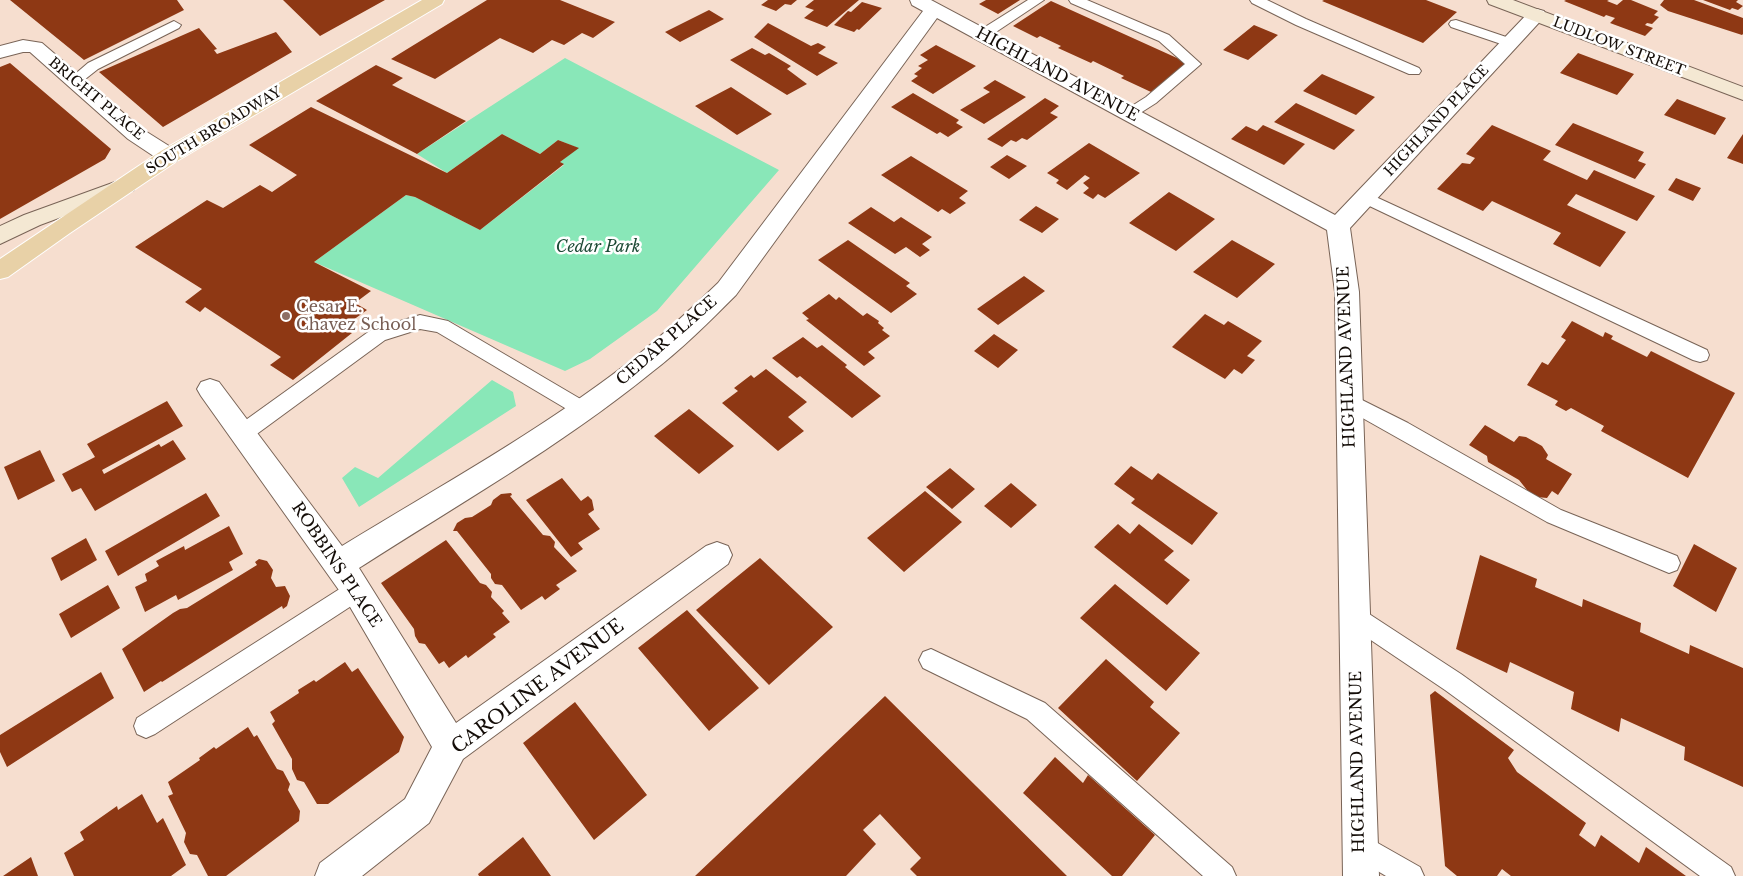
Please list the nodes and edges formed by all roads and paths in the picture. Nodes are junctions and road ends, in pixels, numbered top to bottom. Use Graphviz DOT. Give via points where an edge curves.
graph roads {
  1 [pos="435,0"];
  2 [pos="1037,0"];
  3 [pos="1076,0"];
  4 [pos="1257,0"];
  5 [pos="1496,0"];
  6 [pos="925,4"];
  7 [pos="1537,15"];
  8 [pos="1456,24"];
  9 [pos="174,25"];
  10 [pos="982,35"];
  11 [pos="1510,43"];
  12 [pos="0,52"];
  13 [pos="1414,71"];
  14 [pos="74,81"];
  15 [pos="1743,94"];
  16 [pos="1129,114"];
  17 [pos="169,156"];
  18 [pos="126,185"];
  19 [pos="1366,197"];
  20 [pos="1338,226"];
  21 [pos="0,236"];
  22 [pos="0,271"];
  23 [pos="1700,355"];
  24 [pos="210,389"];
  25 [pos="1350,402"];
  26 [pos="582,409"];
  27 [pos="242,433"];
  28 [pos="717,555"];
  29 [pos="1669,563"];
  30 [pos="339,564"];
  31 [pos="357,590"];
  32 [pos="1355,617"];
  33 [pos="931,660"];
  34 [pos="146,726"];
  35 [pos="451,747"];
  36 [pos="1360,846"];
  37 [pos="333,876"];
  38 [pos="1223,876"];
  39 [pos="1361,876"];
  40 [pos="1411,876"];
  41 [pos="1722,876"];
  1 -- 17 [label="main road, SOUTH BROADWAY"];
  2 -- 10 [label="lane"];
  3 -- 16 [label="lane" via="1164,38 1194,64"];
  4 -- 13 [label="lane"];
  5 -- 7 [label="street, LUDLOW STREET"];
  6 -- 10 [label="street, HIGHLAND AVENUE"];
  6 -- 26 [label="street, CEDAR PLACE" via="727,289 692,324"];
  7 -- 11 [label="street, HIGHLAND PLACE"];
  7 -- 15 [label="street, LUDLOW STREET"];
  8 -- 11 [label="lane"];
  9 -- 14 [label="lane" via="93,66"];
  10 -- 16 [label="street, HIGHLAND AVENUE"];
  11 -- 19 [label="street, HIGHLAND PLACE"];
  12 -- 14 [label="street, BRIGHT PLACE" via="22,46 34,47"];
  14 -- 17 [label="street, BRIGHT PLACE" via="135,134"];
  16 -- 20 [label="street, HIGHLAND AVENUE"];
  17 -- 18 [label="main road, SOUTH BROADWAY"];
  18 -- 21 [label="street" via="32,220"];
  18 -- 22 [label="main road, SOUTH BROADWAY"];
  19 -- 20 [label="street, HIGHLAND PLACE"];
  19 -- 23 [label="lane"];
  20 -- 25 [label="street, HIGHLAND AVENUE" via="1347,292"];
  24 -- 27 [label="street, ROBBINS PLACE"];
  25 -- 29 [label="lane" via="1554,516"];
  25 -- 32 [label="street, HIGHLAND AVENUE"];
  26 -- 27 [label="lane" via="442,326 420,322 378,335"];
  26 -- 30 [label="street, CEDAR PLACE" via="514,456"];
  27 -- 30 [label="street, ROBBINS PLACE"];
  28 -- 35 [label="street, CAROLINE AVENUE"];
  30 -- 31 [label="street, ROBBINS PLACE"];
  31 -- 34 [label="lane"];
  31 -- 35 [label="street, ROBBINS PLACE"];
  32 -- 36 [label="street, HIGHLAND AVENUE"];
  32 -- 41 [label="lane" via="1453,682"];
  33 -- 38 [label="lane" via="1036,711"];
  35 -- 37 [label="street, CAROLINE AVENUE" via="417,811"];
  36 -- 39 [label="street, HIGHLAND AVENUE"];
  36 -- 40 [label="lane"];
}
